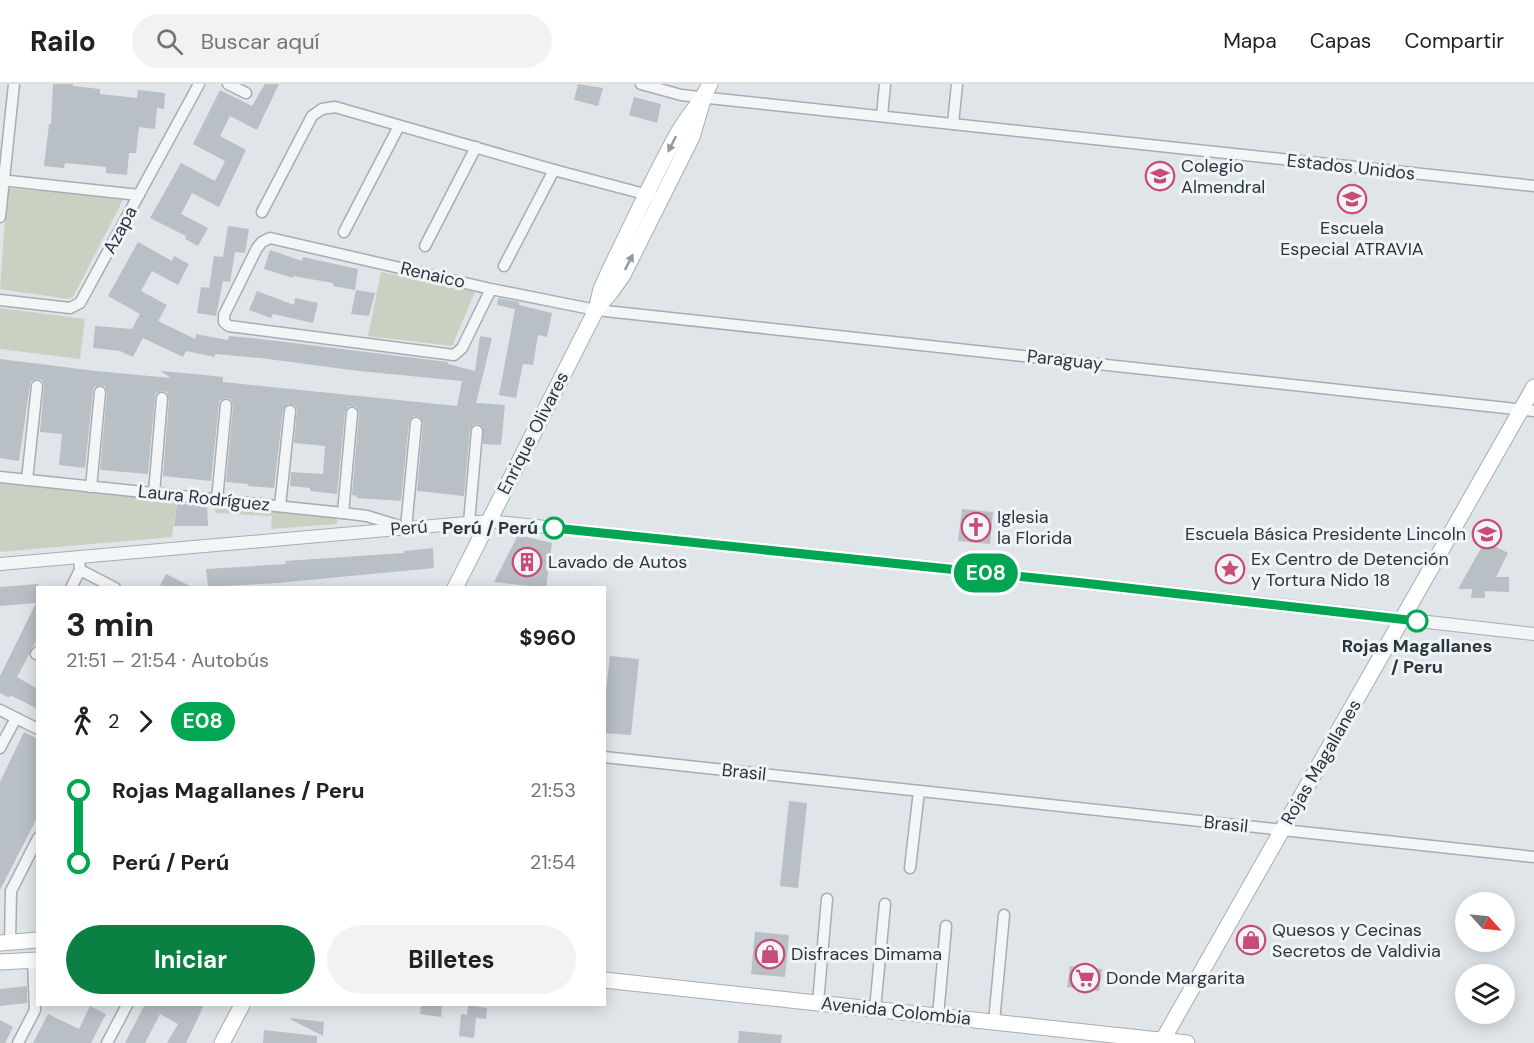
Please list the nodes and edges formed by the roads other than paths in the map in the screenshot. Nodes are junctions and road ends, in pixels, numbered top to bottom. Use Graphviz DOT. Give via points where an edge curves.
graph roads {
  1 [pos="14,84"];
  2 [pos="199,84"];
  3 [pos="228,84"];
  4 [pos="641,84"];
  5 [pos="885,84"];
  6 [pos="957,84"];
  7 [pos="707,91"];
  8 [pos="246,93"];
  9 [pos="882,117"];
  10 [pos="953,124"];
  11 [pos="399,126"];
  12 [pos="476,147"];
  13 [pos="554,171"];
  14 [pos="2,180"];
  15 [pos="1534,186"];
  16 [pos="139,195"];
  17 [pos="654,197"];
  18 [pos="262,212"];
  19 [pos="0,217"];
  20 [pos="344,232"];
  21 [pos="425,246"];
  22 [pos="504,266"];
  23 [pos="491,289"];
  24 [pos="0,300"];
  25 [pos="596,310"];
  26 [pos="37,386"];
  27 [pos="1534,387"];
  28 [pos="100,392"];
  29 [pos="162,398"];
  30 [pos="226,405"];
  31 [pos="1528,410"];
  32 [pos="290,411"];
  33 [pos="352,413"];
  34 [pos="416,423"];
  35 [pos="477,431"];
  36 [pos="0,477"];
  37 [pos="27,480"];
  38 [pos="91,487"];
  39 [pos="154,493"];
  40 [pos="217,500"];
  41 [pos="280,506"];
  42 [pos="343,513"];
  43 [pos="489,521"];
  44 [pos="469,522"];
  45 [pos="406,528"];
  46 [pos="79,557"];
  47 [pos="0,564"];
  48 [pos="80,570"];
  49 [pos="72,586"];
  50 [pos="111,586"];
  51 [pos="456,586"];
  52 [pos="1402,620"];
  53 [pos="1534,634"];
  54 [pos="0,710"];
  55 [pos="16,718"];
  56 [pos="36,728"];
  57 [pos="0,748"];
  58 [pos="606,757"];
  59 [pos="919,790"];
  60 [pos="1282,830"];
  61 [pos="36,842"];
  62 [pos="1534,857"];
  63 [pos="910,868"];
  64 [pos="827,899"];
  65 [pos="885,904"];
  66 [pos="1004,915"];
  67 [pos="946,926"];
  68 [pos="36,940"];
  69 [pos="5,942"];
  70 [pos="35,960"];
  71 [pos="0,962"];
  72 [pos="606,980"];
  73 [pos="818,1003"];
  74 [pos="126,1006"];
  75 [pos="241,1006"];
  76 [pos="875,1009"];
  77 [pos="938,1016"];
  78 [pos="994,1022"];
  79 [pos="1162,1041"];
  80 [pos="18,1043"];
  81 [pos="107,1043"];
  82 [pos="222,1043"];
  83 [pos="1187,1043"];
  1 -- 14 [label="street"];
  2 -- 16 [label="street, Azapa"];
  3 -- 8 [label="street"];
  4 -- 7 [label="street, Estados Unidos" via="681,95"];
  5 -- 9 [label="street"];
  6 -- 10 [label="street"];
  7 -- 9 [label="street, Estados Unidos"];
  7 -- 17 [label="main road, Enrique Olivares" via="692,137"];
  9 -- 10 [label="street, Estados Unidos"];
  10 -- 15 [label="street, Estados Unidos"];
  11 -- 12 [label="street"];
  11 -- 18 [label="street" via="335,107 322,109 312,116"];
  11 -- 20 [label="street"];
  12 -- 13 [label="street"];
  12 -- 21 [label="street"];
  13 -- 17 [label="street"];
  13 -- 22 [label="street"];
  14 -- 16 [label="street"];
  14 -- 19 [label="street"];
  16 -- 24 [label="street, Azapa" via="77,306"];
  17 -- 25 [label="main road, Enrique Olivares" via="623,275"];
  23 -- 23 [label="street, Renaico" via="462,348 454,355 229,326 224,322 257,248 270,238"];
  23 -- 25 [label="street, Renaico"];
  25 -- 31 [label="street, Paraguay"];
  25 -- 43 [label="main road, Enrique Olivares"];
  26 -- 37 [label="street"];
  27 -- 31 [label="main road, Rojas Magallanes"];
  28 -- 38 [label="street"];
  29 -- 39 [label="street"];
  30 -- 40 [label="street"];
  31 -- 52 [label="main road, Rojas Magallanes"];
  32 -- 41 [label="street"];
  33 -- 42 [label="street"];
  34 -- 45 [label="street"];
  35 -- 44 [label="street"];
  36 -- 37 [label="street, Laura Rodríguez"];
  37 -- 38 [label="street, Laura Rodríguez"];
  38 -- 39 [label="street, Laura Rodríguez"];
  39 -- 40 [label="street, Laura Rodríguez"];
  40 -- 41 [label="street, Laura Rodríguez"];
  41 -- 42 [label="street, Laura Rodríguez"];
  42 -- 45 [label="street, Laura Rodríguez"];
  43 -- 44 [label="street, Perú"];
  43 -- 51 [label="main road, Enrique Olivares"];
  43 -- 52 [label="street, Perú"];
  44 -- 45 [label="street, Perú"];
  45 -- 46 [label="street, Perú"];
  46 -- 47 [label="street, Perú"];
  46 -- 48 [label="street"];
  48 -- 49 [label="street"];
  48 -- 50 [label="street"];
  52 -- 53 [label="street, Perú"];
  52 -- 60 [label="main road, Rojas Magallanes"];
  54 -- 55 [label="street"];
  55 -- 56 [label="street"];
  55 -- 57 [label="street"];
  58 -- 59 [label="street, Brasil"];
  59 -- 60 [label="street, Brasil"];
  59 -- 63 [label="street"];
  60 -- 62 [label="street, Brasil"];
  60 -- 79 [label="main road, Rojas Magallanes"];
  61 -- 69 [label="street" via="11,891"];
  64 -- 73 [label="street"];
  65 -- 76 [label="street"];
  66 -- 78 [label="street"];
  67 -- 77 [label="street"];
  68 -- 69 [label="main road"];
  70 -- 71 [label="main road"];
  70 -- 80 [label="street" via="35,1010"];
  72 -- 73 [label="main road, Avenida Colombia"];
  73 -- 76 [label="main road, Avenida Colombia"];
  74 -- 81 [label="street"];
  75 -- 82 [label="main road"];
  76 -- 77 [label="main road, Avenida Colombia"];
  77 -- 78 [label="main road, Avenida Colombia"];
  78 -- 79 [label="main road, Avenida Colombia"];
  79 -- 83 [label="main road, Avenida Colombia"];
}
